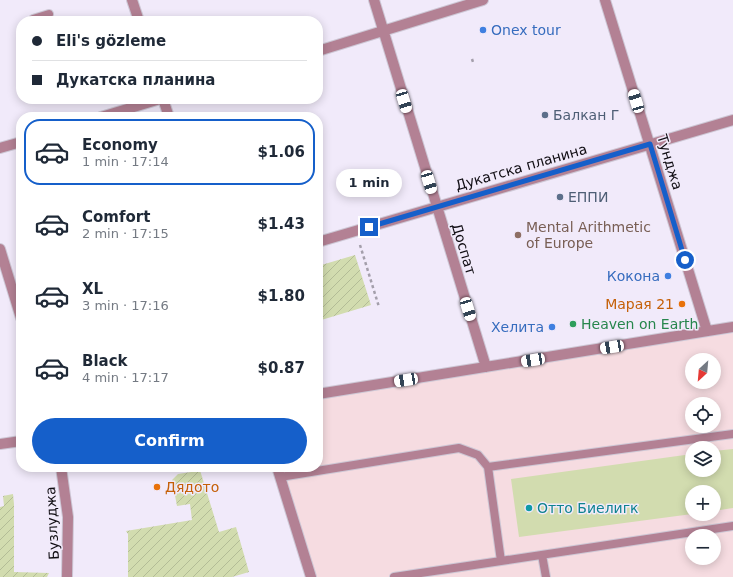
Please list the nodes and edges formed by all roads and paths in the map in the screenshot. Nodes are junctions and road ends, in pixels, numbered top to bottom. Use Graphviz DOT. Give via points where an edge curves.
graph roads {
  1 [pos="132,0"];
  2 [pos="374,0"];
  3 [pos="484,0"];
  4 [pos="605,0"];
  5 [pos="49,14"];
  6 [pos="43,16"];
  7 [pos="137,16"];
  8 [pos="383,31"];
  9 [pos="323,49"];
  10 [pos="472,58"];
  11 [pos="473,62"];
  12 [pos="144,104"];
  13 [pos="117,112"];
  14 [pos="733,120"];
  15 [pos="16,143"];
  16 [pos="650,144"];
  17 [pos="0,148"];
  18 [pos="437,207"];
  19 [pos="355,231"];
  20 [pos="323,241"];
  21 [pos="0,249"];
  22 [pos="16,295"];
  23 [pos="379,308"];
  24 [pos="733,327"];
  25 [pos="707,331"];
  26 [pos="486,368"];
  27 [pos="323,393"];
  28 [pos="733,434"];
  29 [pos="16,441"];
  30 [pos="0,444"];
  31 [pos="323,466"];
  32 [pos="488,467"];
  33 [pos="62,472"];
  34 [pos="278,472"];
  35 [pos="733,526"];
  36 [pos="542,555"];
  37 [pos="501,561"];
  38 [pos="67,577"];
  39 [pos="311,577"];
  40 [pos="394,577"];
  41 [pos="546,577"];
  1 -- 7 [label="street"];
  2 -- 8 [label="street, Доспат"];
  3 -- 8 [label="street"];
  4 -- 16 [label="street, Тунджа"];
  5 -- 6 [label="lane"];
  8 -- 9 [label="street"];
  8 -- 18 [label="street, Доспат"];
  10 -- 11 [label="path"];
  12 -- 13 [label="street"];
  14 -- 16 [label="street, Дукатска планина"];
  15 -- 17 [label="street"];
  16 -- 18 [label="street, Дукатска планина"];
  16 -- 25 [label="street, Тунджа"];
  18 -- 19 [label="street, Дукатска планина"];
  18 -- 26 [label="street, Доспат"];
  19 -- 20 [label="street, Дукатска планина"];
  19 -- 23 [label="path"];
  21 -- 22 [label="street"];
  24 -- 25 [label="street"];
  25 -- 26 [label="street"];
  26 -- 27 [label="street"];
  28 -- 32 [label="lane"];
  29 -- 30 [label="street"];
  31 -- 32 [label="lane" via="459,448 478,455"];
  32 -- 37 [label="lane"];
  33 -- 38 [label="street, Бузлуджа" via="68,517"];
  34 -- 39 [label="street"];
  35 -- 36 [label="lane"];
  36 -- 37 [label="lane"];
  36 -- 41 [label="lane"];
  37 -- 40 [label="lane"];
}
